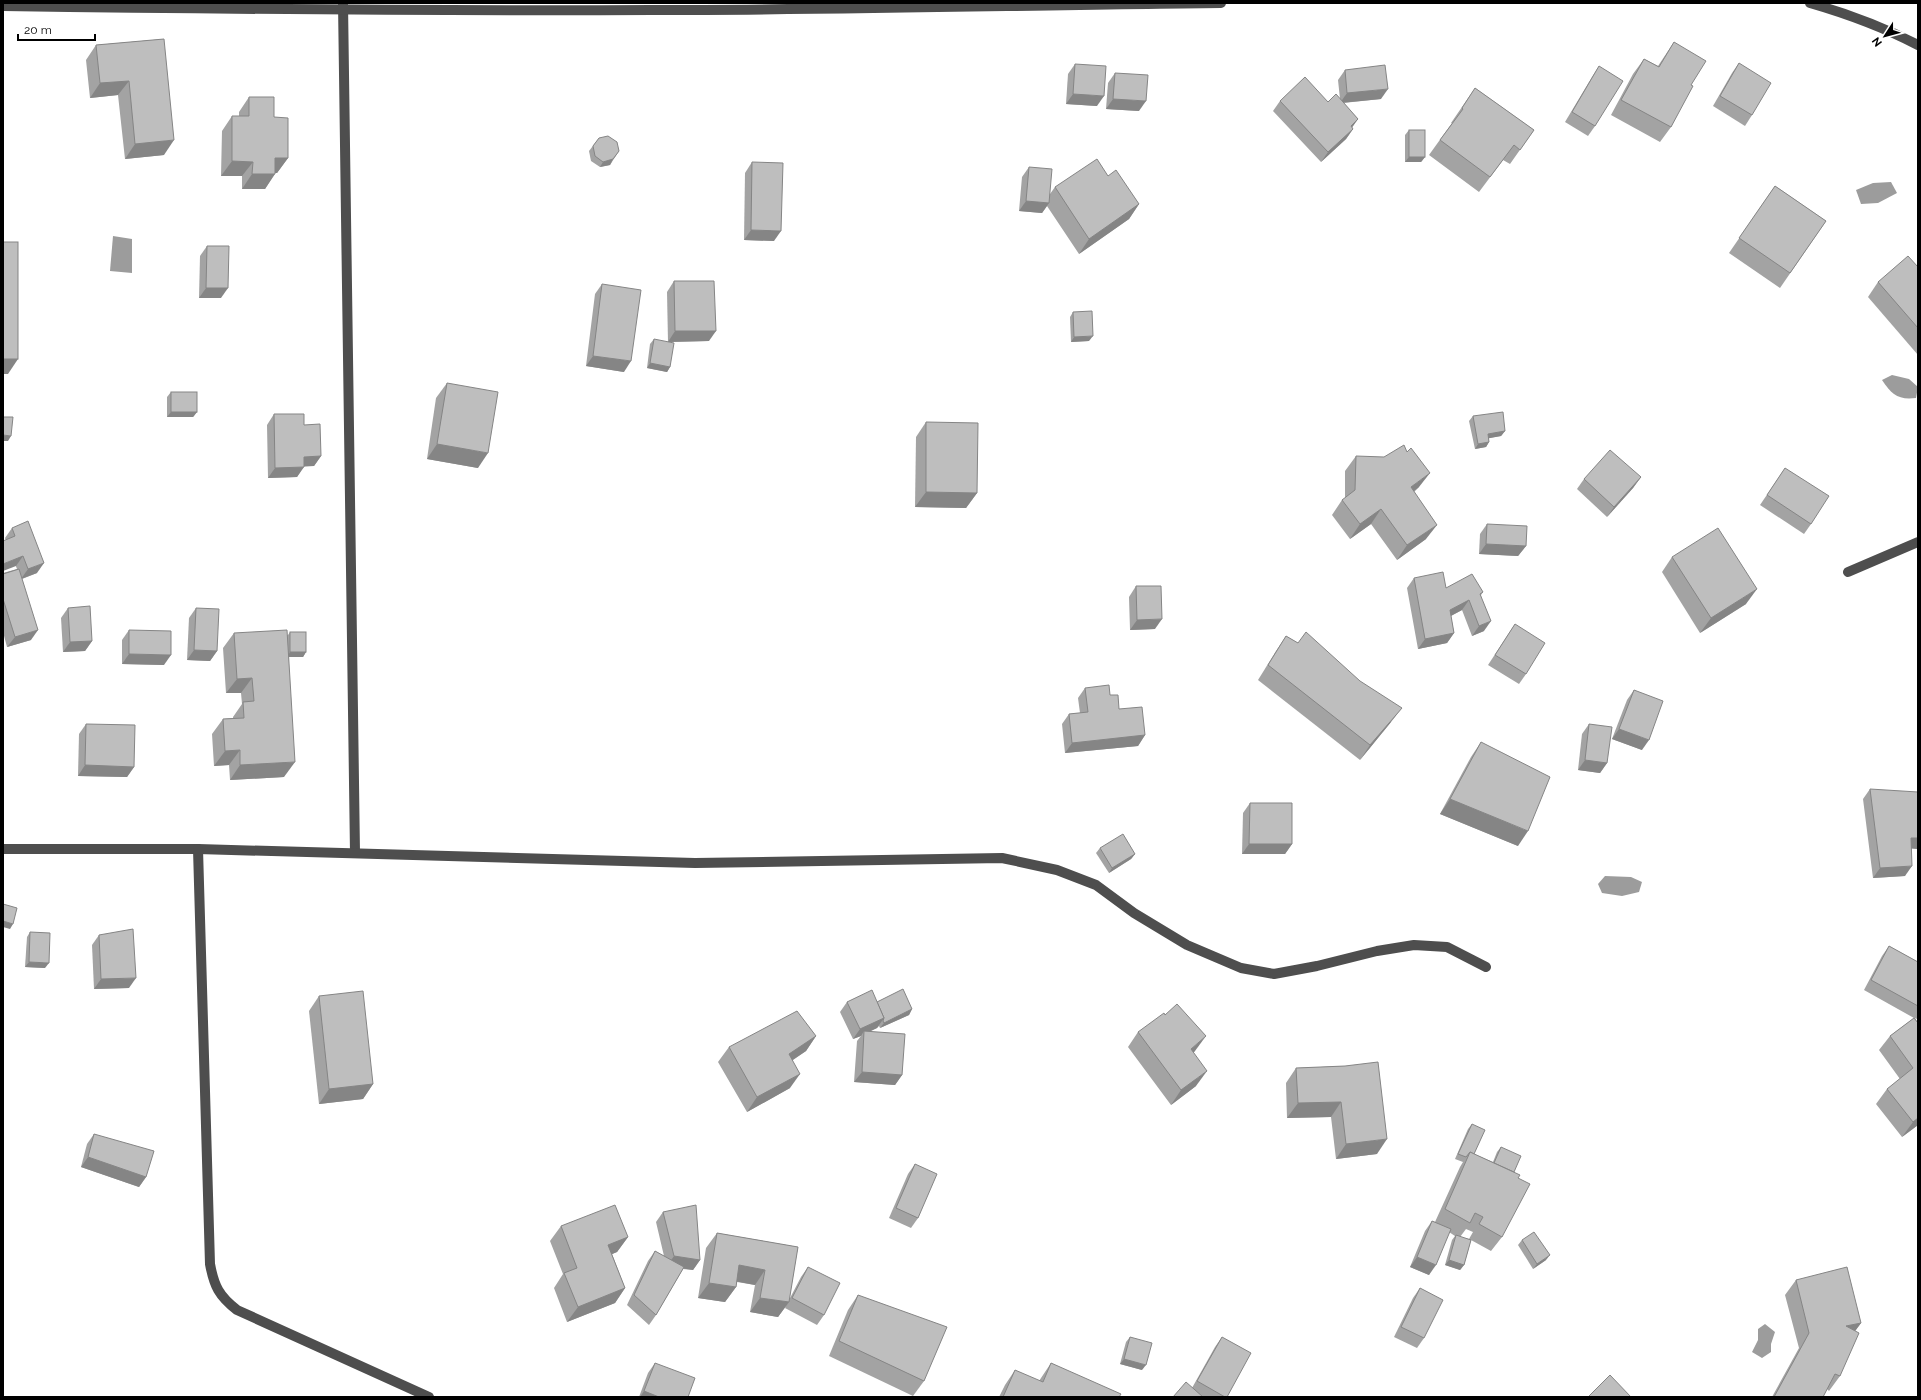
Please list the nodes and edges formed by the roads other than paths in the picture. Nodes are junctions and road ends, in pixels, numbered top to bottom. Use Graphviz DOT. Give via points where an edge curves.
graph roads {
  1 [pos="1175,3"];
  2 [pos="1221,3"];
  3 [pos="1810,3"];
  4 [pos="75,5"];
  5 [pos="3,6"];
  6 [pos="343,6"];
  7 [pos="1918,45"];
  8 [pos="1918,542"];
  9 [pos="1848,572"];
  10 [pos="3,849"];
  11 [pos="198,849"];
  12 [pos="355,852"];
  13 [pos="1486,967"];
  14 [pos="428,1397"];
  1 -- 2 [label="street"];
  1 -- 6 [label="street" via="761,10"];
  3 -- 7 [label="street" via="1888,29"];
  4 -- 5 [label="street"];
  4 -- 6 [label="street"];
  6 -- 12 [label="street"];
  8 -- 9 [label="street"];
  10 -- 11 [label="street"];
  11 -- 12 [label="street"];
  11 -- 14 [label="street" via="210,1264 213,1281 223,1298 237,1310"];
  12 -- 13 [label="street" via="695,863 1002,858 1057,870 1096,885 1134,913 1186,945 1241,968 1274,974 1414,945 1447,946"];
}
